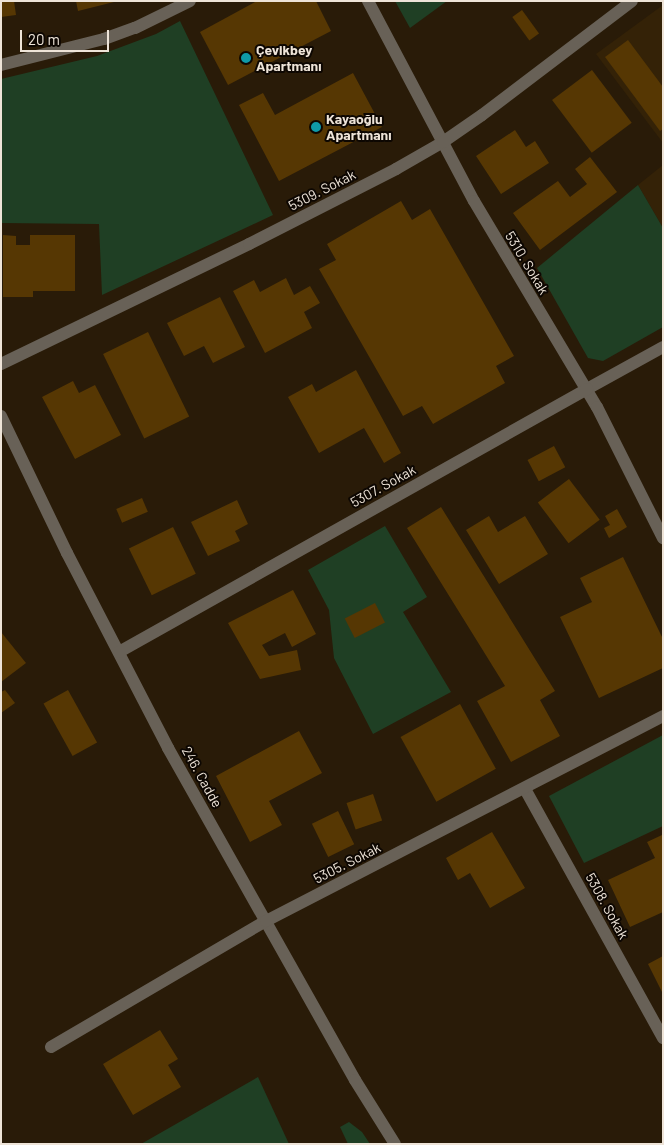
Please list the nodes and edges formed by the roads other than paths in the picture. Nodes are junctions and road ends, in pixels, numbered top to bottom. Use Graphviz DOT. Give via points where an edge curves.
graph roads {
  1 [pos="190,1"];
  2 [pos="368,1"];
  3 [pos="632,1"];
  4 [pos="1,65"];
  5 [pos="443,142"];
  6 [pos="663,346"];
  7 [pos="1,364"];
  8 [pos="587,388"];
  9 [pos="1,416"];
  10 [pos="663,538"];
  11 [pos="119,652"];
  12 [pos="663,716"];
  13 [pos="524,789"];
  14 [pos="266,921"];
  15 [pos="663,1038"];
  16 [pos="51,1047"];
  17 [pos="395,1144"];
  1 -- 4 [label="street" via="136,28 104,39"];
  2 -- 5 [label="street, 5310. Sokak"];
  3 -- 5 [label="street, 5309. Sokak"];
  5 -- 7 [label="street, 5309. Sokak" via="396,170 301,218"];
  5 -- 8 [label="street, 5310. Sokak" via="501,249"];
  6 -- 8 [label="street, 5307. Sokak"];
  8 -- 10 [label="street, 5310. Sokak"];
  8 -- 11 [label="street, 5307. Sokak"];
  9 -- 11 [label="street, 246. Cadde"];
  11 -- 14 [label="street, 246. Cadde" via="168,748"];
  12 -- 13 [label="street, 5305. Sokak"];
  13 -- 14 [label="street, 5305. Sokak"];
  13 -- 15 [label="street, 5308. Sokak"];
  14 -- 16 [label="street, 5305. Sokak"];
  14 -- 17 [label="street, 246. Cadde" via="355,1080"];
}
